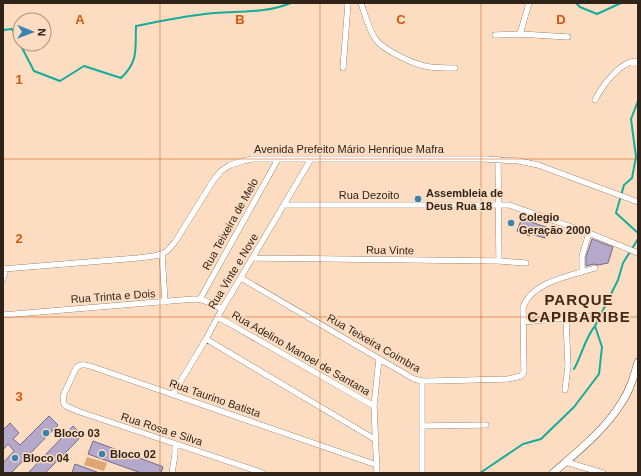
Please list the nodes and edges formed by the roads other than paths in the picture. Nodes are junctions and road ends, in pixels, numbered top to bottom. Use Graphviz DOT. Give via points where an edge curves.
graph roads {
  1 [pos="348,3"];
  2 [pos="361,3"];
  3 [pos="529,3"];
  4 [pos="520,34"];
  5 [pos="495,35"];
  6 [pos="568,37"];
  7 [pos="638,64"];
  8 [pos="343,68"];
  9 [pos="455,68"];
  10 [pos="595,100"];
  11 [pos="278,159"];
  12 [pos="311,159"];
  13 [pos="498,159"];
  14 [pos="638,202"];
  15 [pos="284,205"];
  16 [pos="499,205"];
  17 [pos="589,233"];
  18 [pos="635,252"];
  19 [pos="162,254"];
  20 [pos="252,258"];
  21 [pos="499,261"];
  22 [pos="526,263"];
  23 [pos="595,268"];
  24 [pos="4,269"];
  25 [pos="582,272"];
  26 [pos="241,278"];
  27 [pos="3,279"];
  28 [pos="200,299"];
  29 [pos="166,302"];
  30 [pos="222,309"];
  31 [pos="3,315"];
  32 [pos="218,316"];
  33 [pos="588,316"];
  34 [pos="566,319"];
  35 [pos="523,322"];
  36 [pos="206,339"];
  37 [pos="379,359"];
  38 [pos="638,362"];
  39 [pos="422,381"];
  40 [pos="565,390"];
  41 [pos="174,394"];
  42 [pos="63,396"];
  43 [pos="374,406"];
  44 [pos="486,425"];
  45 [pos="422,426"];
  46 [pos="376,440"];
  47 [pos="175,444"];
  48 [pos="566,462"];
  49 [pos="377,465"];
  50 [pos="172,473"];
  51 [pos="263,473"];
  52 [pos="377,473"];
  53 [pos="422,473"];
  54 [pos="553,473"];
  55 [pos="603,473"];
  1 -- 8 [label="street"];
  2 -- 9 [label="street" via="376,40 383,46 420,65"];
  3 -- 4 [label="street"];
  4 -- 5 [label="street"];
  4 -- 6 [label="street"];
  7 -- 10 [label="street" via="635,61 630,62 616,72 602,86"];
  11 -- 12 [label="street, Avenida Prefeito Mário Henrique Mafra"];
  11 -- 19 [label="street, Avenida Prefeito Mário Henrique Mafra" via="243,160 221,171 175,242"];
  11 -- 28 [label="street, Rua Teixeira de Melo"];
  12 -- 13 [label="street, Avenida Prefeito Mário Henrique Mafra"];
  12 -- 15 [label="street, Rua Vinte e Nove"];
  13 -- 14 [label="street, Avenida Prefeito Mário Henrique Mafra" via="538,165"];
  13 -- 16 [label="street"];
  15 -- 16 [label="street, Rua Dezoito"];
  15 -- 20 [label="street, Rua Vinte e Nove"];
  16 -- 17 [label="street, Rua Dezoito" via="520,208"];
  16 -- 21 [label="street"];
  17 -- 18 [label="street, Rua Dezoito"];
  17 -- 25 [label="street" via="582,256"];
  19 -- 24 [label="street"];
  19 -- 29 [label="street"];
  20 -- 21 [label="street, Rua Vinte"];
  20 -- 26 [label="street, Rua Vinte e Nove"];
  21 -- 22 [label="street, Rua Vinte"];
  23 -- 25 [label="street, Rua Teixeira Coimbra"];
  24 -- 27 [label="street"];
  25 -- 35 [label="street, Rua Teixeira Coimbra" via="549,283 531,293 524,303"];
  26 -- 30 [label="street, Rua Vinte e Nove"];
  26 -- 37 [label="street, Rua Teixeira Coimbra"];
  28 -- 29 [label="street, Rua Trinta e Dois"];
  28 -- 30 [label="street, Rua Trinta e Dois"];
  29 -- 31 [label="street, Rua Trinta e Dois"];
  30 -- 32 [label="street, Rua Vinte e Nove"];
  32 -- 36 [label="street, Rua Vinte e Nove"];
  32 -- 43 [label="street, Rua Adelino Manoel de Santana"];
  33 -- 34 [label="street"];
  34 -- 35 [label="street"];
  34 -- 40 [label="street" via="568,366"];
  35 -- 39 [label="street, Rua Teixeira Coimbra" via="524,372 521,376 508,379"];
  36 -- 41 [label="street, Rua Vinte e Nove"];
  36 -- 46 [label="street"];
  37 -- 39 [label="street, Rua Teixeira Coimbra"];
  37 -- 43 [label="street"];
  38 -- 48 [label="street" via="623,402 611,418"];
  39 -- 45 [label="street"];
  41 -- 42 [label="street, Rua Taurino Batista" via="82,365 76,368"];
  41 -- 49 [label="street, Rua Taurino Batista"];
  42 -- 47 [label="street, Rua Rosa e Silva" via="66,406"];
  43 -- 46 [label="street"];
  44 -- 45 [label="street"];
  45 -- 53 [label="street"];
  46 -- 49 [label="street"];
  47 -- 50 [label="street"];
  47 -- 51 [label="street, Rua Rosa e Silva"];
  48 -- 54 [label="street"];
  48 -- 55 [label="street"];
  49 -- 52 [label="street"];
}
